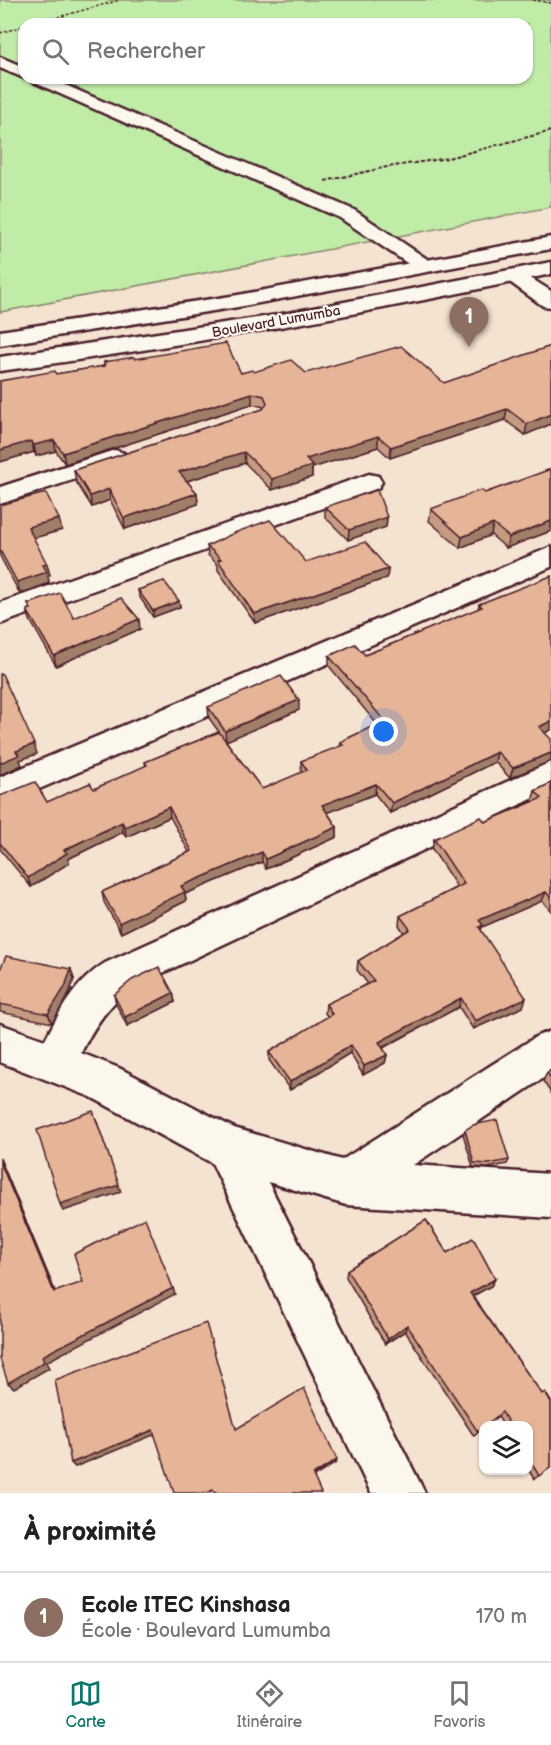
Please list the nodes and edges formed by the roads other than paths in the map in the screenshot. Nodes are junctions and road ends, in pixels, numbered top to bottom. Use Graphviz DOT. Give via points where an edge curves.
graph roads {
  1 [pos="0,62"];
  2 [pos="18,70"];
  3 [pos="50,84"];
  4 [pos="551,243"];
  5 [pos="426,267"];
  6 [pos="551,268"];
  7 [pos="514,276"];
  8 [pos="551,301"];
  9 [pos="0,338"];
  10 [pos="0,364"];
  11 [pos="143,449"];
  12 [pos="369,482"];
  13 [pos="0,496"];
  14 [pos="551,556"];
  15 [pos="0,614"];
  16 [pos="551,775"];
  17 [pos="0,792"];
  18 [pos="0,1042"];
  19 [pos="551,1050"];
  20 [pos="55,1063"];
  21 [pos="227,1148"];
  22 [pos="346,1182"];
  23 [pos="551,1196"];
  24 [pos="399,1493"];
  1 -- 2 [label="main road"];
  3 -- 5 [label="main road" via="347,214"];
  4 -- 5 [label="main road, Boulevard Lumumba"];
  5 -- 9 [label="main road, Boulevard Lumumba"];
  6 -- 7 [label="main road, Boulevard Lumumba"];
  7 -- 8 [label="main road"];
  7 -- 10 [label="main road, Boulevard Lumumba" via="235,329"];
  11 -- 13 [label="main road"];
  12 -- 15 [label="main road"];
  14 -- 17 [label="main road"];
  16 -- 20 [label="main road" via="119,975 87,1000"];
  18 -- 20 [label="main road"];
  19 -- 22 [label="main road"];
  20 -- 21 [label="main road" via="104,1082"];
  21 -- 22 [label="main road"];
  21 -- 24 [label="main road"];
  22 -- 23 [label="main road"];
}
